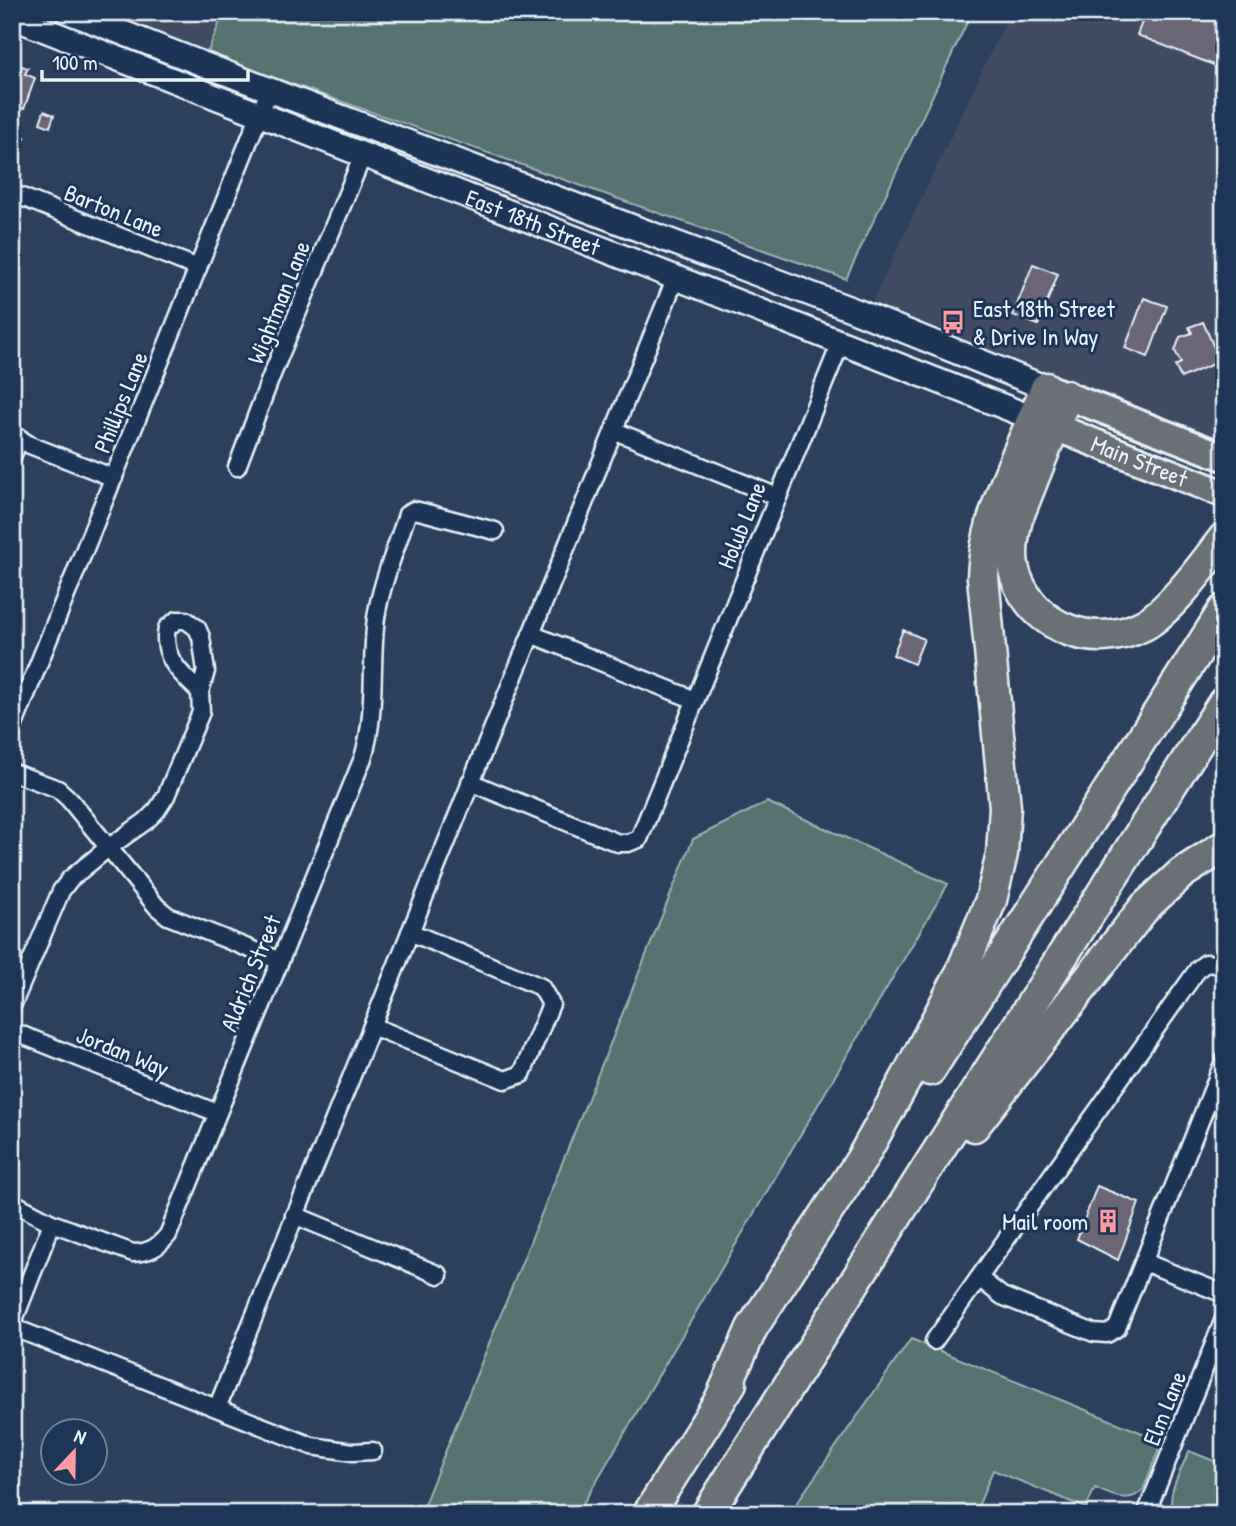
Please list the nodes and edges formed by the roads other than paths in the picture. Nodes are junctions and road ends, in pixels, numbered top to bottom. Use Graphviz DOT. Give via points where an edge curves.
graph roads {
  1 [pos="69,12"];
  2 [pos="12,17"];
  3 [pos="270,90"];
  4 [pos="260,115"];
  5 [pos="363,155"];
  6 [pos="12,193"];
  7 [pos="198,268"];
  8 [pos="676,277"];
  9 [pos="841,342"];
  10 [pos="1056,392"];
  11 [pos="1044,423"];
  12 [pos="615,431"];
  13 [pos="16,436"];
  14 [pos="12,457"];
  15 [pos="1224,457"];
  16 [pos="237,467"];
  17 [pos="114,478"];
  18 [pos="1224,494"];
  19 [pos="778,497"];
  20 [pos="495,531"];
  21 [pos="1223,539"];
  22 [pos="1224,610"];
  23 [pos="531,634"];
  24 [pos="200,692"];
  25 [pos="695,700"];
  26 [pos="1224,702"];
  27 [pos="12,730"];
  28 [pos="12,772"];
  29 [pos="470,782"];
  30 [pos="1224,846"];
  31 [pos="108,848"];
  32 [pos="410,932"];
  33 [pos="280,961"];
  34 [pos="1224,965"];
  35 [pos="12,1006"];
  36 [pos="372,1026"];
  37 [pos="12,1031"];
  38 [pos="1224,1061"];
  39 [pos="217,1113"];
  40 [pos="12,1202"];
  41 [pos="294,1215"];
  42 [pos="52,1223"];
  43 [pos="1144,1262"];
  44 [pos="863,1268"];
  45 [pos="439,1275"];
  46 [pos="979,1278"];
  47 [pos="1224,1294"];
  48 [pos="1224,1319"];
  49 [pos="12,1326"];
  50 [pos="934,1341"];
  51 [pos="720,1400"];
  52 [pos="217,1408"];
  53 [pos="373,1451"];
  54 [pos="648,1514"];
  55 [pos="707,1514"];
  56 [pos="1146,1514"];
  1 -- 3 [label="main road, East 18th Street"];
  2 -- 4 [label="main road, East 18th Street"];
  3 -- 4 [label="street, Phillips Lane"];
  3 -- 10 [label="main road, East 18th Street" via="856,311"];
  4 -- 5 [label="main road, East 18th Street"];
  4 -- 7 [label="street, Phillips Lane"];
  5 -- 8 [label="main road, East 18th Street"];
  5 -- 16 [label="street, Wightman Lane"];
  6 -- 7 [label="street, Barton Lane"];
  7 -- 17 [label="street, Phillips Lane"];
  8 -- 9 [label="main road, East 18th Street"];
  8 -- 12 [label="street"];
  9 -- 11 [label="main road, East 18th Street"];
  9 -- 19 [label="street, Holub Lane"];
  10 -- 11 [label="highway"];
  10 -- 15 [label="main road, Main Street"];
  11 -- 18 [label="main road, Main Street"];
  11 -- 21 [label="highway" via="1012,540 1019,584 1050,622 1069,632 1107,637 1146,624"];
  11 -- 51 [label="highway" via="994,515 984,555 1005,807 1002,854 991,900 961,973 907,1077 861,1160 752,1328"];
  12 -- 19 [label="street"];
  12 -- 23 [label="street"];
  13 -- 14 [label="street"];
  13 -- 17 [label="street"];
  17 -- 27 [label="street, Phillips Lane"];
  19 -- 25 [label="street, Holub Lane"];
  20 -- 33 [label="street, Aldrich Street" via="414,510 407,514 380,600 369,737"];
  22 -- 51 [label="highway"];
  23 -- 25 [label="street"];
  23 -- 29 [label="street"];
  24 -- 31 [label="street" via="201,712 166,796 146,821"];
  25 -- 29 [label="street, Holub Lane" via="639,839 628,844"];
  26 -- 44 [label="highway"];
  28 -- 31 [label="street" via="58,789"];
  29 -- 32 [label="street"];
  30 -- 44 [label="highway" via="1162,890 1126,929"];
  31 -- 33 [label="street" via="168,916"];
  31 -- 35 [label="street" via="61,891"];
  32 -- 36 [label="street"];
  32 -- 36 [label="street" via="541,987 551,1004 522,1074 505,1080"];
  33 -- 39 [label="street, Aldrich Street"];
  34 -- 46 [label="street" via="1206,963 1199,969"];
  36 -- 41 [label="street"];
  37 -- 39 [label="street, Jordan Way"];
  38 -- 43 [label="street"];
  39 -- 42 [label="street, Aldrich Street" via="158,1247 133,1253"];
  40 -- 42 [label="street"];
  41 -- 45 [label="street"];
  41 -- 52 [label="street"];
  42 -- 49 [label="street"];
  43 -- 46 [label="street" via="1117,1328 1107,1334 1002,1296"];
  43 -- 47 [label="street"];
  44 -- 55 [label="highway"];
  46 -- 50 [label="street"];
  48 -- 56 [label="street, Elm Lane"];
  49 -- 52 [label="street"];
  51 -- 54 [label="highway"];
  52 -- 53 [label="street" via="312,1447"];
}
